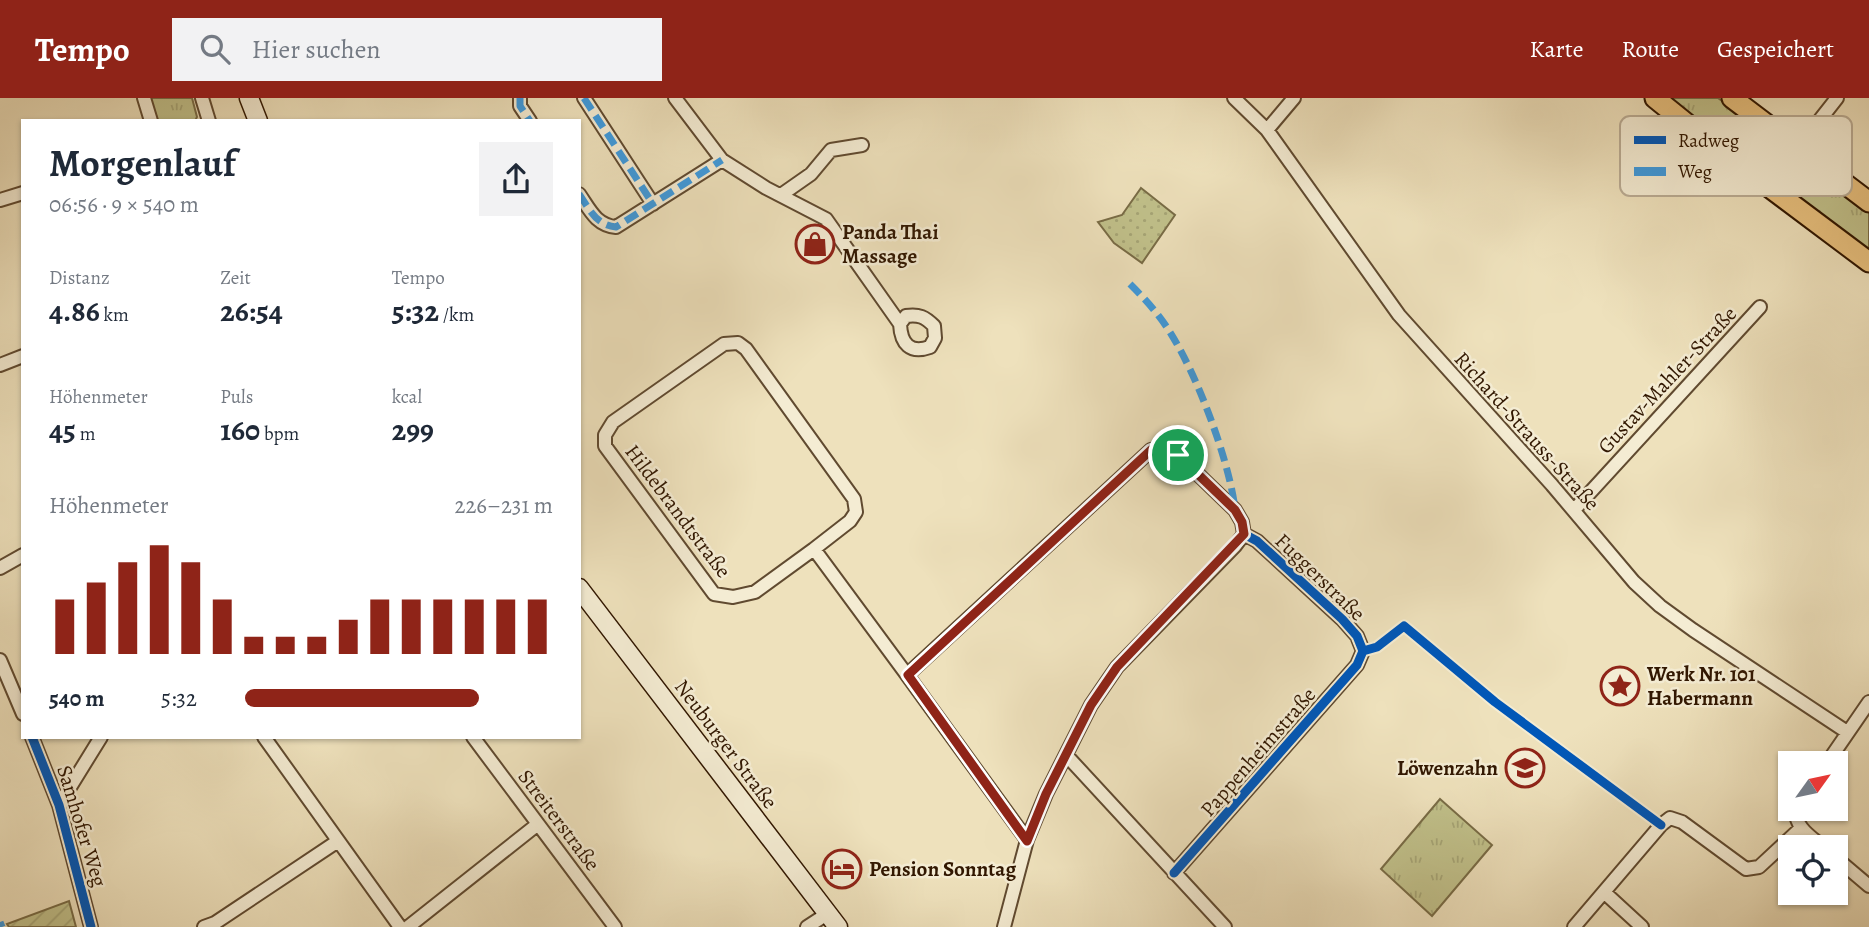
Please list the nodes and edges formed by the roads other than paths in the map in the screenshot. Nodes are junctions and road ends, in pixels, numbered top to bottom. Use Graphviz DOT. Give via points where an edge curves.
graph roads {
  1 [pos="144,98"];
  2 [pos="202,98"];
  3 [pos="249,98"];
  4 [pos="520,98"];
  5 [pos="584,98"];
  6 [pos="675,98"];
  7 [pos="1234,98"];
  8 [pos="1294,98"];
  9 [pos="1655,98"];
  10 [pos="1732,98"];
  11 [pos="1837,98"];
  12 [pos="1677,116"];
  13 [pos="1755,116"];
  14 [pos="1823,116"];
  15 [pos="150,119"];
  16 [pos="208,119"];
  17 [pos="252,119"];
  18 [pos="529,119"];
  19 [pos="1267,130"];
  20 [pos="862,145"];
  21 [pos="722,160"];
  22 [pos="1852,189"];
  23 [pos="21,194"];
  24 [pos="781,195"];
  25 [pos="1781,196"];
  26 [pos="581,197"];
  27 [pos="0,201"];
  28 [pos="1869,202"];
  29 [pos="653,204"];
  30 [pos="1869,262"];
  31 [pos="1760,307"];
  32 [pos="900,324"];
  33 [pos="21,357"];
  34 [pos="0,365"];
  35 [pos="1574,510"];
  36 [pos="1244,534"];
  37 [pos="814,549"];
  38 [pos="21,556"];
  39 [pos="0,568"];
  40 [pos="581,592"];
  41 [pos="1363,651"];
  42 [pos="0,660"];
  43 [pos="908,675"];
  44 [pos="1869,702"];
  45 [pos="21,709"];
  46 [pos="1847,732"];
  47 [pos="33,739"];
  48 [pos="100,739"];
  49 [pos="265,739"];
  50 [pos="474,739"];
  51 [pos="1835,751"];
  52 [pos="1067,756"];
  53 [pos="60,805"];
  54 [pos="1797,821"];
  55 [pos="538,824"];
  56 [pos="1801,828"];
  57 [pos="1809,835"];
  58 [pos="338,841"];
  59 [pos="1027,841"];
  60 [pos="1848,868"];
  61 [pos="1174,873"];
  62 [pos="1869,886"];
  63 [pos="1605,893"];
  64 [pos="833,920"];
  65 [pos="212,926"];
  66 [pos="91,927"];
  67 [pos="400,927"];
  68 [pos="408,927"];
  69 [pos="615,927"];
  70 [pos="807,927"];
  71 [pos="1004,927"];
  72 [pos="1225,927"];
  73 [pos="1574,927"];
  74 [pos="1642,927"];
  1 -- 15 [label="street"];
  2 -- 16 [label="street"];
  3 -- 17 [label="main road"];
  4 -- 18 [label="street"];
  5 -- 29 [label="street"];
  6 -- 21 [label="street"];
  7 -- 19 [label="street, Richard-Strauss-Straße"];
  8 -- 19 [label="street"];
  9 -- 12 [label="main road"];
  10 -- 13 [label="main road"];
  11 -- 14 [label="street"];
  19 -- 35 [label="street, Richard-Strauss-Straße" via="1397,313"];
  20 -- 24 [label="street" via="831,150 811,174"];
  21 -- 24 [label="street"];
  21 -- 29 [label="street"];
  22 -- 28 [label="main road"];
  23 -- 27 [label="street"];
  24 -- 32 [label="street" via="826,219"];
  25 -- 30 [label="main road"];
  26 -- 29 [label="street" via="596,220 616,227"];
  31 -- 35 [label="street, Gustav-Mahler-Straße"];
  33 -- 34 [label="street"];
  35 -- 46 [label="street, Richard-Strauss-Straße" via="1660,606"];
  36 -- 41 [label="street, Fuggerstraße" via="1342,619"];
  36 -- 43 [label="street, Fuggerstraße" via="1235,510 1178,455 1164,447 1151,450"];
  36 -- 52 [label="street" via="1117,667 1091,705"];
  37 -- 37 [label="street, Hildebrandtstraße" via="755,593 714,594 605,446 605,435 613,422 723,344 738,343 854,499 856,512 850,521"];
  37 -- 43 [label="street"];
  38 -- 39 [label="street"];
  40 -- 64 [label="main road, Neuburger Straße"];
  41 -- 61 [label="street, Pappenheimstraße" via="1357,665"];
  42 -- 45 [label="street"];
  43 -- 59 [label="street"];
  44 -- 46 [label="street"];
  46 -- 51 [label="street"];
  47 -- 53 [label="street, Samhofer Weg"];
  48 -- 53 [label="street"];
  49 -- 58 [label="street"];
  50 -- 55 [label="street, Streiterstraße"];
  52 -- 59 [label="street"];
  52 -- 61 [label="street"];
  53 -- 66 [label="street, Samhofer Weg"];
  54 -- 56 [label="street"];
  55 -- 68 [label="street"];
  55 -- 69 [label="street, Streiterstraße"];
  56 -- 57 [label="street"];
  56 -- 63 [label="street" via="1759,867 1746,869 1670,818"];
  58 -- 65 [label="street"];
  58 -- 67 [label="street"];
  59 -- 71 [label="street"];
  60 -- 62 [label="street"];
  61 -- 72 [label="street"];
  63 -- 73 [label="street"];
  63 -- 74 [label="street"];
  64 -- 70 [label="street"];
}
